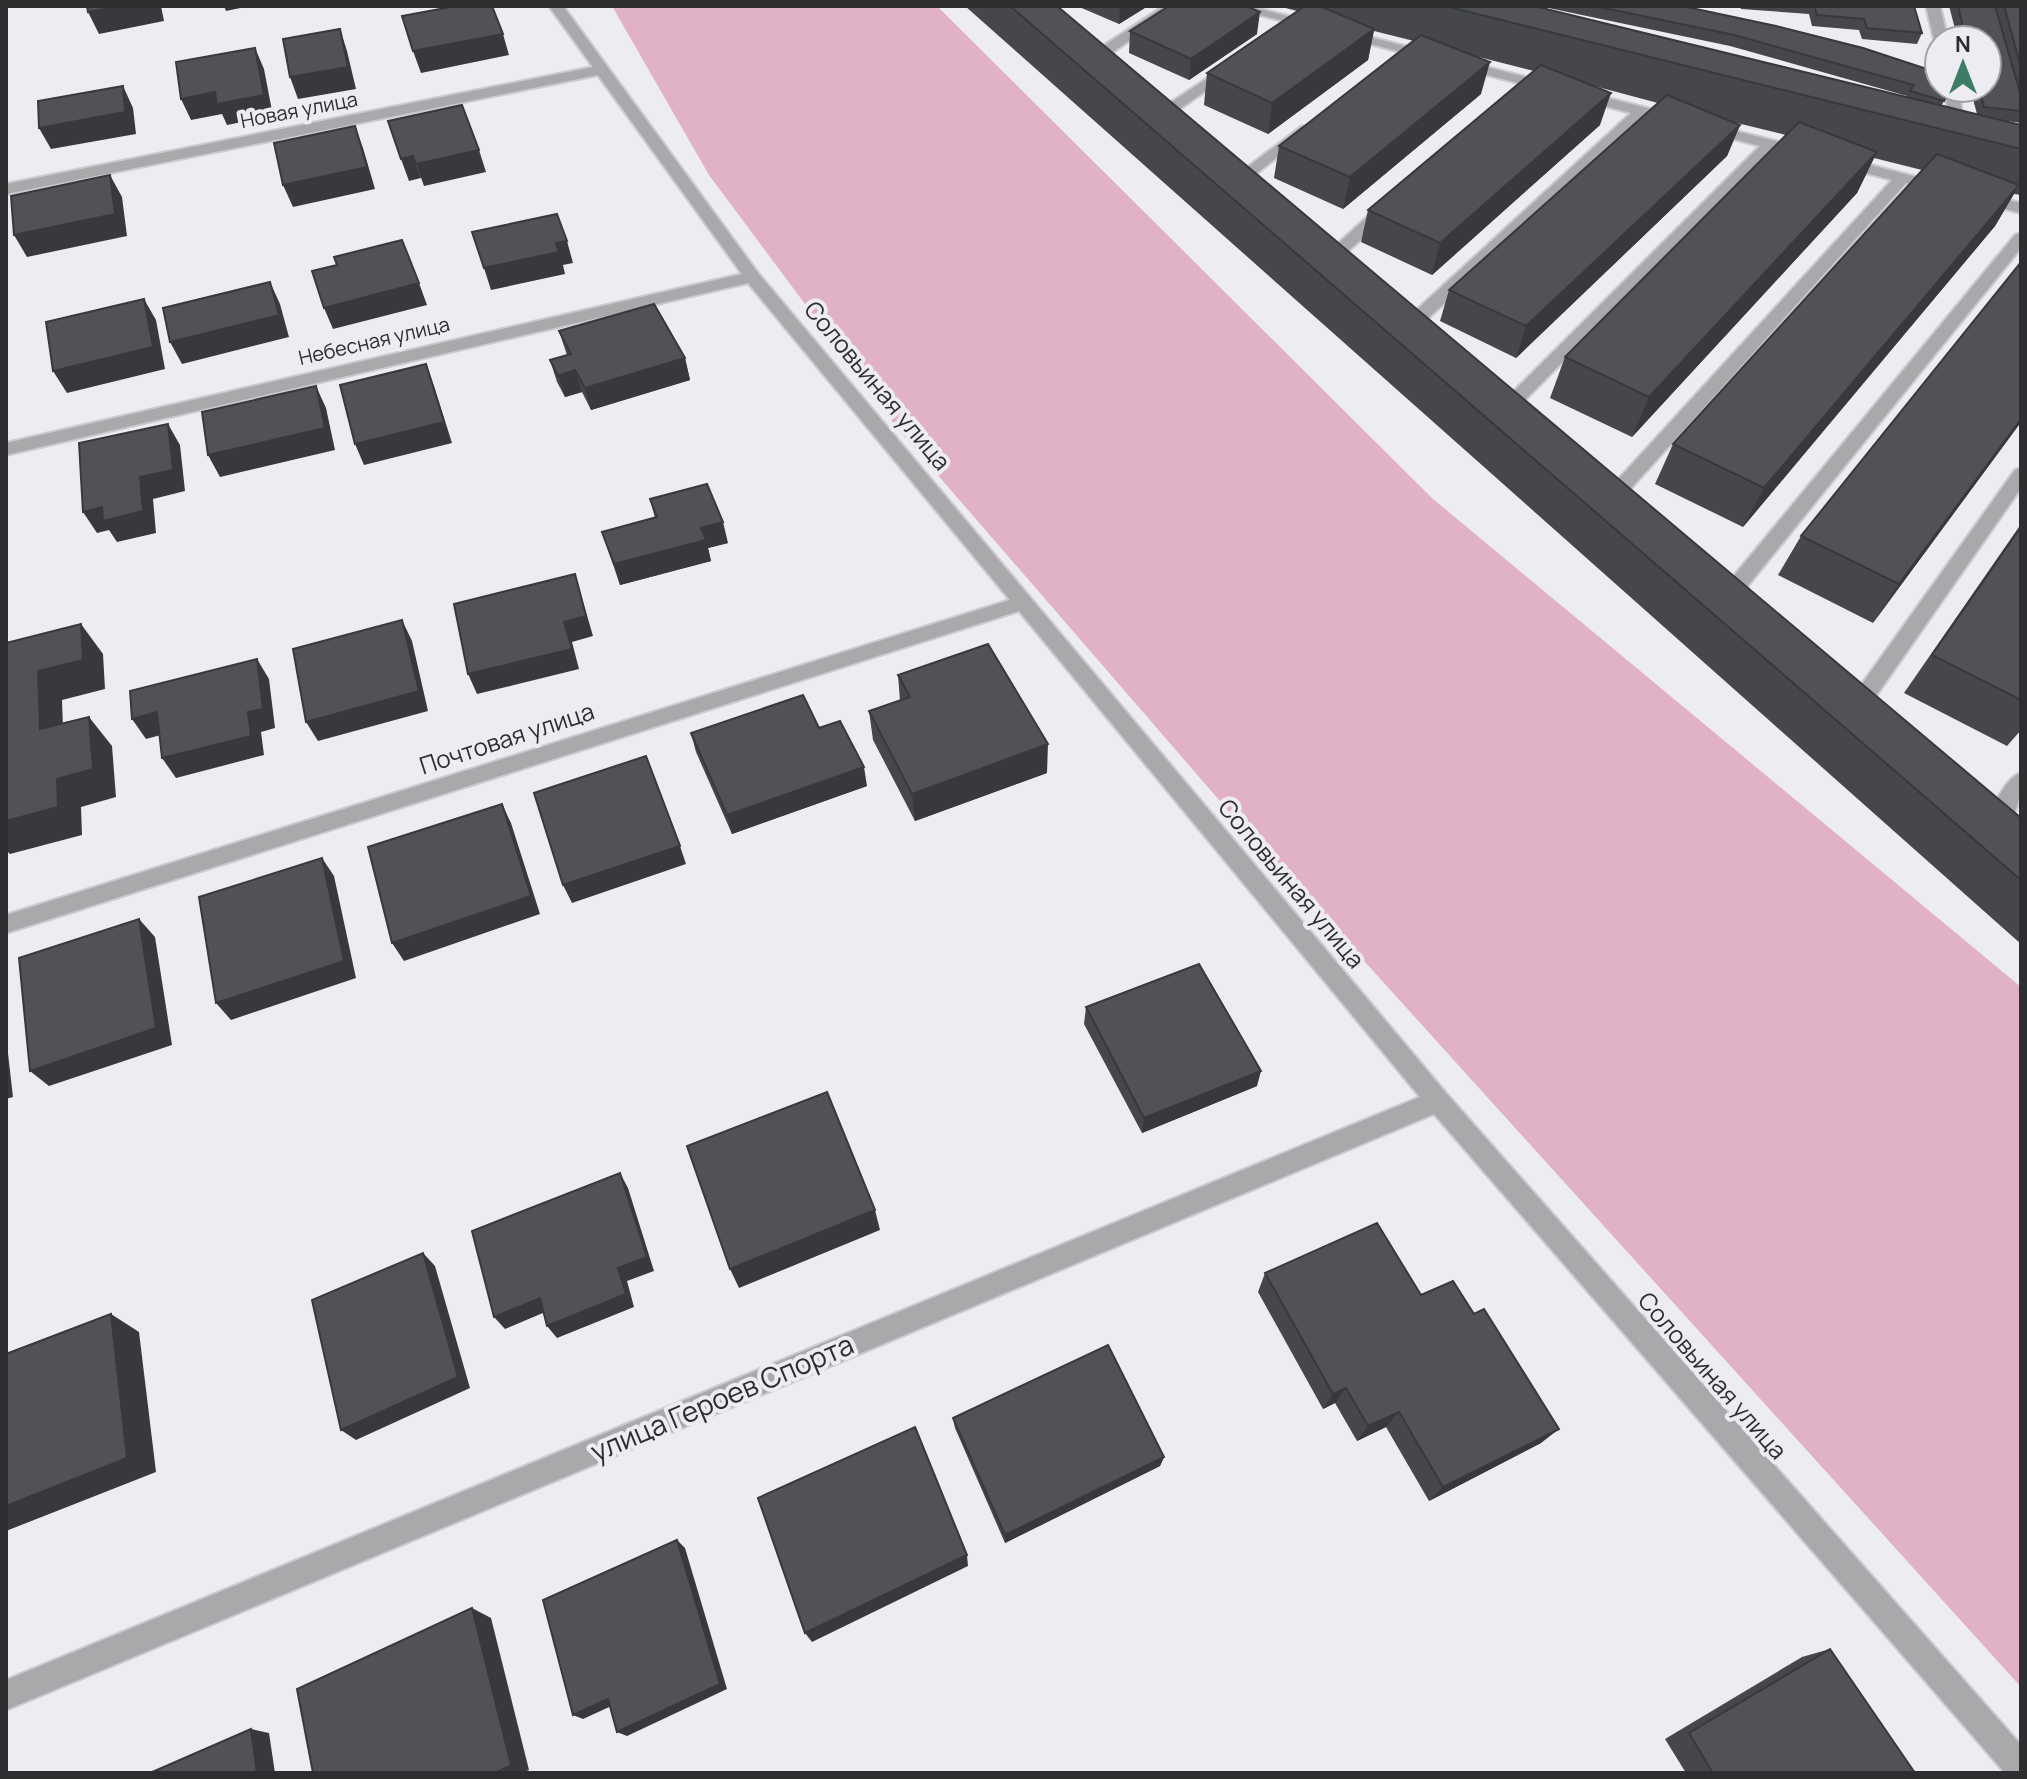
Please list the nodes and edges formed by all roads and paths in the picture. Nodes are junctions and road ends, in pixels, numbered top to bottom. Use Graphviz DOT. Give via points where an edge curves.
graph roads {
  1 [pos="556,6"];
  2 [pos="1173,6"];
  3 [pos="1233,6"];
  4 [pos="1102,53"];
  5 [pos="1245,57"];
  6 [pos="600,70"];
  7 [pos="1954,104"];
  8 [pos="1169,110"];
  9 [pos="1642,111"];
  10 [pos="1318,117"];
  11 [pos="1951,138"];
  12 [pos="1770,144"];
  13 [pos="1246,175"];
  14 [pos="1902,178"];
  15 [pos="6,189"];
  16 [pos="1396,199"];
  17 [pos="2021,208"];
  18 [pos="2021,238"];
  19 [pos="1338,252"];
  20 [pos="752,277"];
  21 [pos="1417,319"];
  22 [pos="1514,401"];
  23 [pos="6,449"];
  24 [pos="2021,474"];
  25 [pos="1619,490"];
  26 [pos="1735,588"];
  27 [pos="1023,603"];
  28 [pos="1864,697"];
  29 [pos="2021,781"];
  30 [pos="2001,812"];
  31 [pos="6,924"];
  32 [pos="1438,1101"];
  33 [pos="6,1695"];
  34 [pos="2021,1768"];
  1 -- 6 [label="street, Соловьиная улица"];
  2 -- 4 [label="street"];
  3 -- 9 [label="street" via="1289,26 1519,86"];
  5 -- 8 [label="street"];
  6 -- 15 [label="street, Новая улица"];
  6 -- 20 [label="street, Соловьиная улица"];
  7 -- 11 [label="street"];
  9 -- 12 [label="street"];
  9 -- 21 [label="street"];
  10 -- 13 [label="street"];
  12 -- 14 [label="street"];
  12 -- 22 [label="street"];
  14 -- 17 [label="street"];
  14 -- 25 [label="street"];
  16 -- 19 [label="street"];
  18 -- 26 [label="street"];
  20 -- 23 [label="street, Небесная улица"];
  20 -- 27 [label="street, Соловьиная улица"];
  24 -- 28 [label="street"];
  27 -- 31 [label="street, Почтовая улица"];
  27 -- 32 [label="street, Соловьиная улица"];
  29 -- 30 [label="street"];
  32 -- 33 [label="street, улица Героев Спорта"];
  32 -- 34 [label="street, Соловьиная улица"];
}
